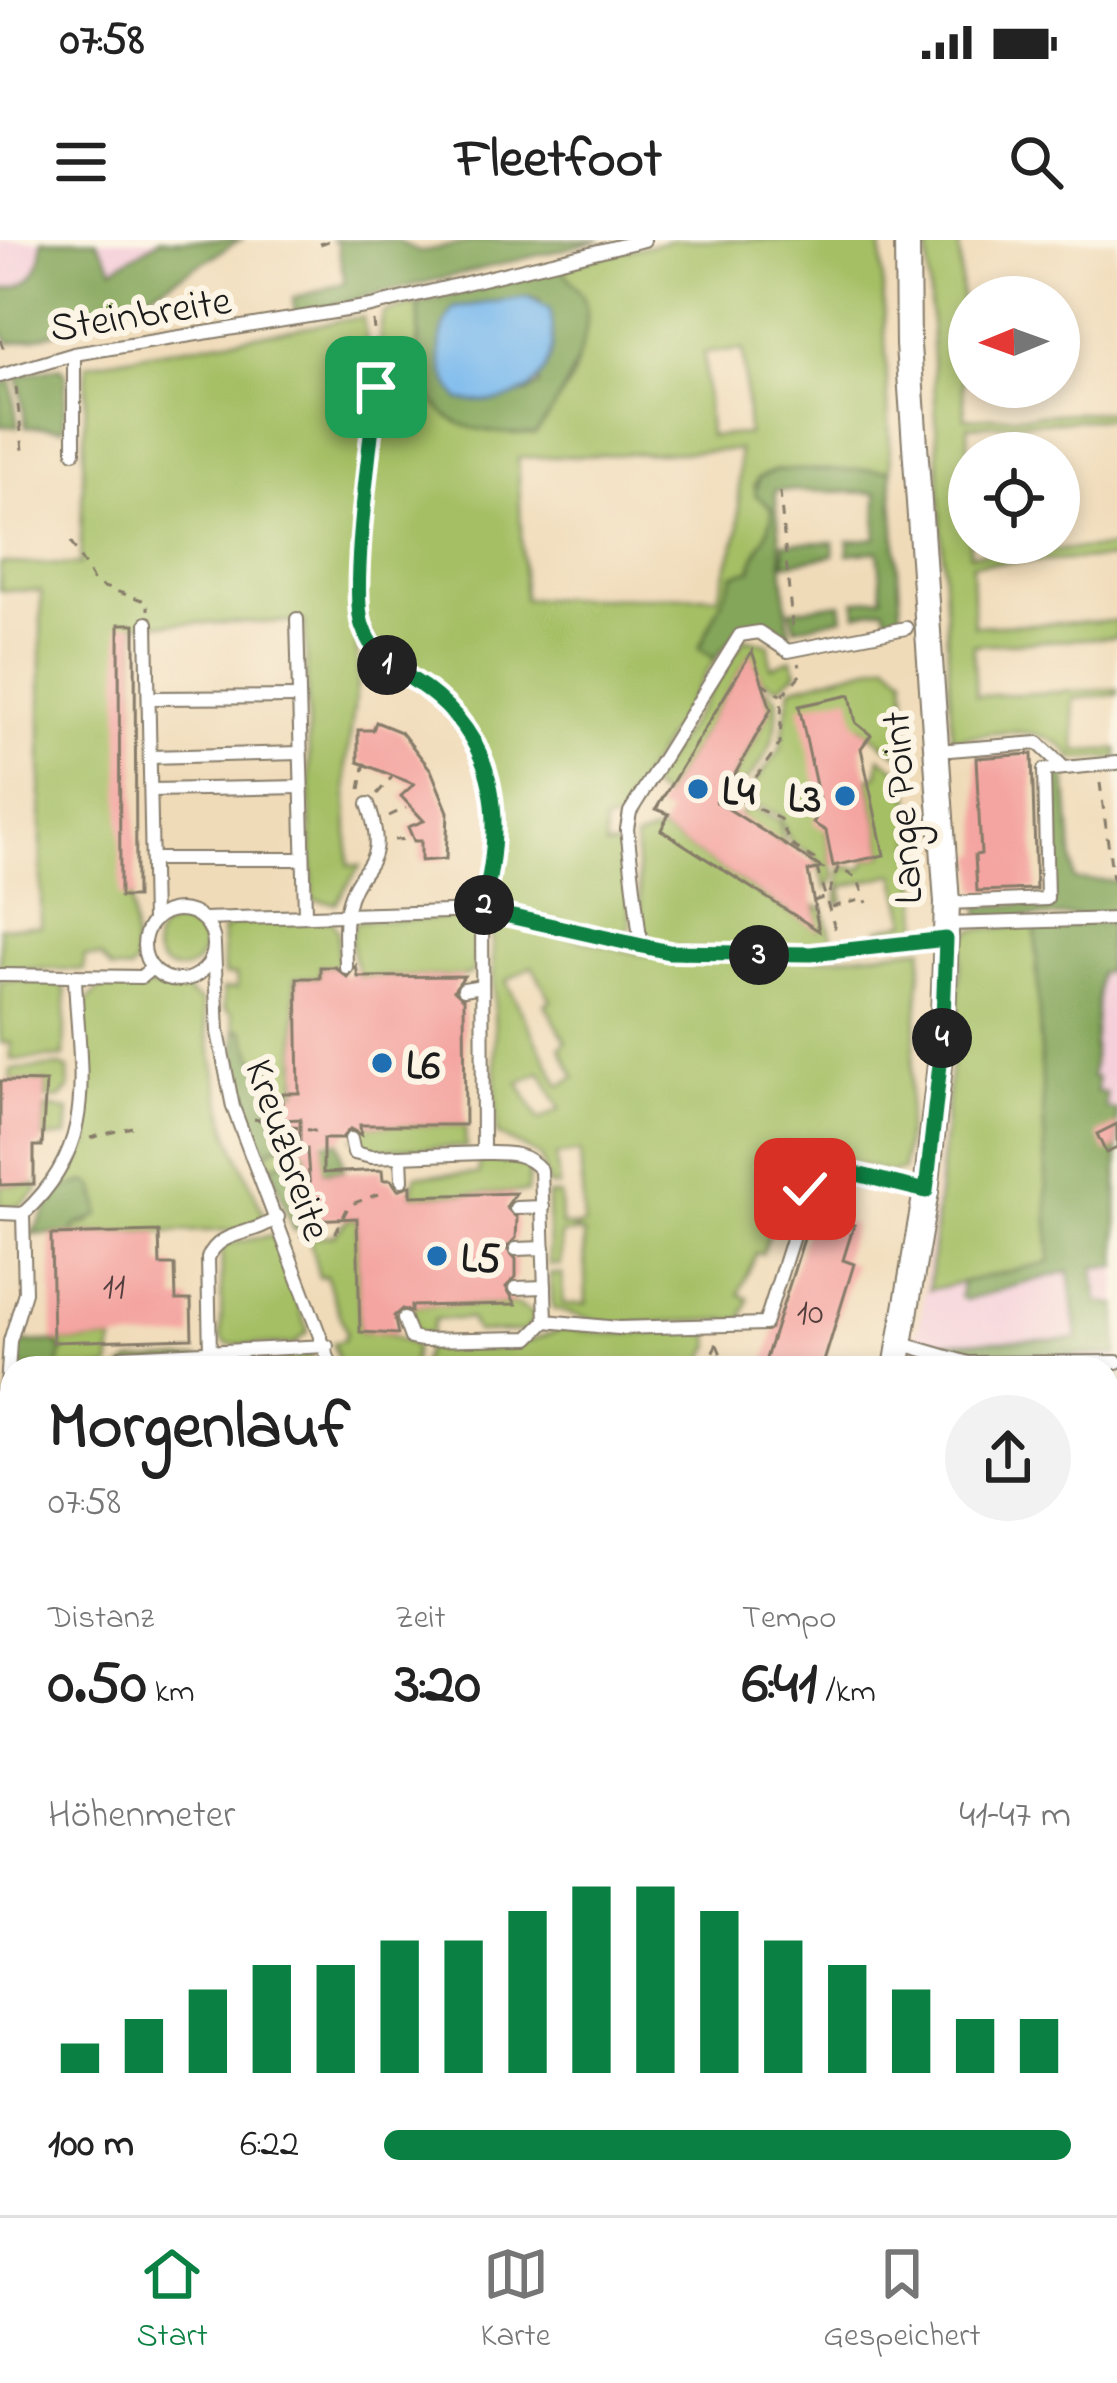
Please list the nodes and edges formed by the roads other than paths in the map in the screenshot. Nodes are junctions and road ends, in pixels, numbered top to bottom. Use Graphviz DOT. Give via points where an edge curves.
graph roads {
  1 [pos="644,240"];
  2 [pos="907,240"];
  3 [pos="74,354"];
  4 [pos="5,373"];
  5 [pos="74,452"];
  6 [pos="297,619"];
  7 [pos="147,623"];
  8 [pos="906,628"];
  9 [pos="299,697"];
  10 [pos="149,698"];
  11 [pos="937,751"];
  12 [pos="301,753"];
  13 [pos="150,757"];
  14 [pos="1117,763"];
  15 [pos="1061,765"];
  16 [pos="302,787"];
  17 [pos="151,790"];
  18 [pos="368,804"];
  19 [pos="152,859"];
  20 [pos="303,859"];
  21 [pos="482,910"];
  22 [pos="346,913"];
  23 [pos="304,914"];
  24 [pos="1117,919"];
  25 [pos="203,920"];
  26 [pos="153,921"];
  27 [pos="947,922"];
  28 [pos="214,945"];
  29 [pos="640,947"];
  30 [pos="346,967"];
  31 [pos="152,968"];
  32 [pos="0,976"];
  33 [pos="75,979"];
  34 [pos="482,986"];
  35 [pos="464,989"];
  36 [pos="464,1028"];
  37 [pos="482,1028"];
  38 [pos="482,1070"];
  39 [pos="465,1071"];
  40 [pos="465,1108"];
  41 [pos="482,1110"];
  42 [pos="351,1138"];
  43 [pos="482,1153"];
  44 [pos="401,1156"];
  45 [pos="402,1180"];
  46 [pos="926,1191"];
  47 [pos="516,1208"];
  48 [pos="543,1208"];
  49 [pos="0,1213"];
  50 [pos="22,1214"];
  51 [pos="278,1217"];
  52 [pos="544,1248"];
  53 [pos="516,1250"];
  54 [pos="545,1287"];
  55 [pos="516,1288"];
  56 [pos="404,1319"];
  57 [pos="546,1321"];
  58 [pos="326,1346"];
  59 [pos="210,1355"];
  60 [pos="9,1356"];
  61 [pos="123,1356"];
  62 [pos="329,1356"];
  63 [pos="900,1356"];
  1 -- 3 [label="lane, Steinbreite" via="371,306"];
  2 -- 11 [label="street, Lange Point"];
  3 -- 4 [label="lane, Steinbreite"];
  3 -- 5 [label="lane"];
  6 -- 9 [label="lane"];
  7 -- 10 [label="lane"];
  8 -- 29 [label="lane" via="795,650 759,632 740,635 640,791 627,829"];
  9 -- 10 [label="lane"];
  9 -- 12 [label="lane"];
  10 -- 13 [label="lane"];
  11 -- 15 [label="lane" via="1038,743"];
  11 -- 27 [label="street, Lange Point"];
  12 -- 13 [label="lane"];
  12 -- 16 [label="lane"];
  13 -- 17 [label="lane"];
  14 -- 15 [label="lane"];
  15 -- 27 [label="lane" via="1045,770 1047,899"];
  16 -- 17 [label="lane"];
  16 -- 20 [label="lane"];
  17 -- 19 [label="lane"];
  18 -- 22 [label="lane" via="378,842"];
  19 -- 20 [label="lane"];
  19 -- 26 [label="lane"];
  20 -- 23 [label="lane"];
  21 -- 22 [label="lane"];
  21 -- 29 [label="lane"];
  21 -- 34 [label="lane"];
  22 -- 23 [label="lane"];
  22 -- 30 [label="lane"];
  23 -- 25 [label="lane"];
  24 -- 27 [label="lane"];
  25 -- 26 [label="lane" via="177,910"];
  25 -- 28 [label="lane"];
  26 -- 31 [label="lane" via="144,940"];
  27 -- 29 [label="lane" via="840,951"];
  27 -- 46 [label="street, Lange Point"];
  28 -- 31 [label="lane" via="197,976 173,980"];
  28 -- 51 [label="lane, Kreuzbreite" via="218,1032 235,1113"];
  31 -- 33 [label="lane" via="141,977"];
  32 -- 33 [label="lane"];
  33 -- 50 [label="lane" via="81,1124 52,1187"];
  34 -- 35 [label="lane"];
  34 -- 37 [label="lane"];
  36 -- 37 [label="lane"];
  37 -- 38 [label="lane"];
  38 -- 39 [label="lane"];
  38 -- 41 [label="lane"];
  40 -- 41 [label="lane"];
  41 -- 43 [label="lane"];
  42 -- 44 [label="lane" via="354,1153"];
  43 -- 44 [label="lane"];
  43 -- 48 [label="lane" via="530,1158 541,1170"];
  44 -- 45 [label="lane"];
  46 -- 57 [label="lane" via="820,1165 765,1324 618,1328"];
  46 -- 63 [label="street, Lange Point"];
  47 -- 48 [label="lane"];
  48 -- 52 [label="lane"];
  49 -- 50 [label="lane"];
  50 -- 60 [label="lane" via="25,1292"];
  51 -- 58 [label="lane, Kreuzbreite"];
  51 -- 59 [label="lane" via="256,1234 214,1244"];
  52 -- 53 [label="lane"];
  52 -- 54 [label="lane"];
  54 -- 55 [label="lane"];
  54 -- 57 [label="lane"];
  56 -- 57 [label="lane" via="411,1338 422,1340 529,1338"];
  58 -- 59 [label="lane"];
  58 -- 62 [label="lane, Kreuzbreite"];
  59 -- 61 [label="lane"];
}
